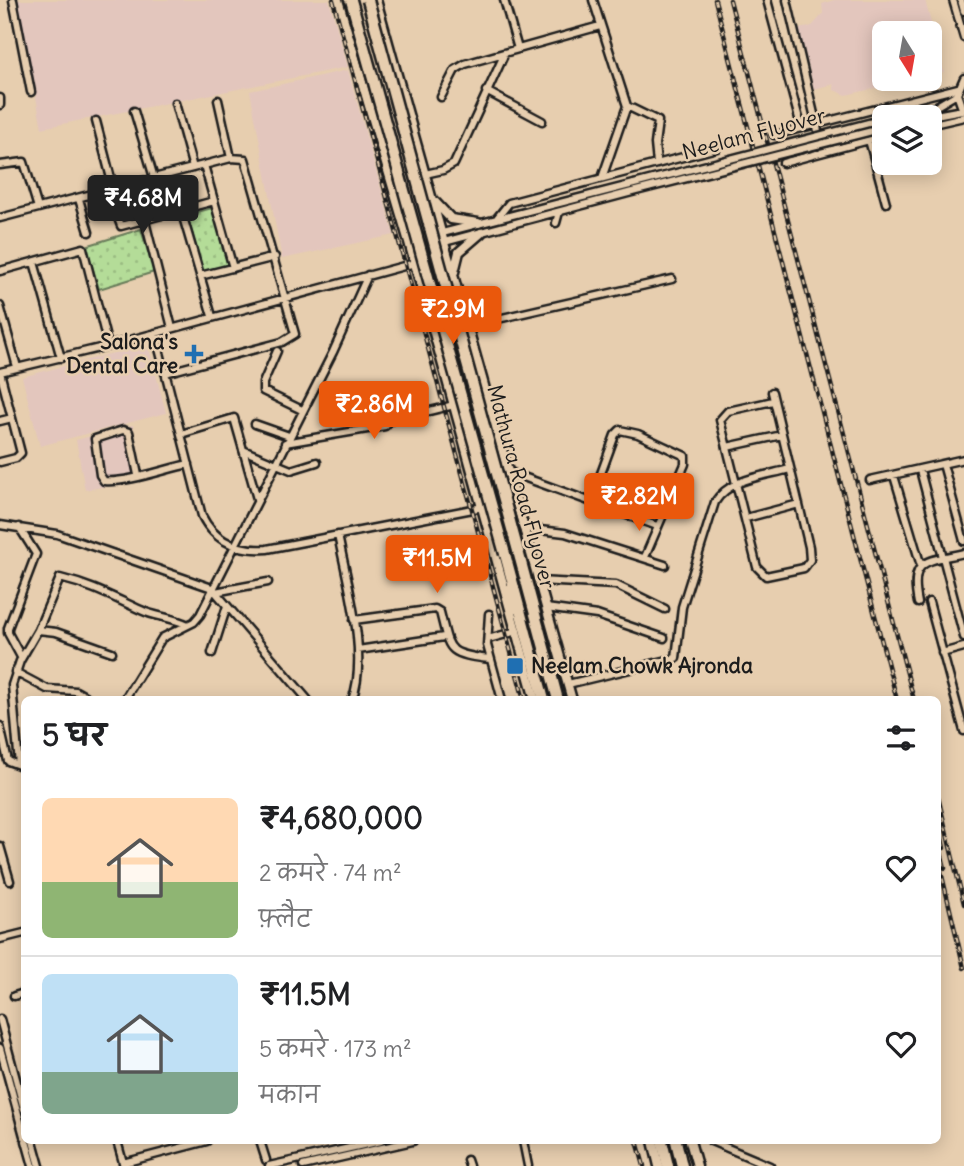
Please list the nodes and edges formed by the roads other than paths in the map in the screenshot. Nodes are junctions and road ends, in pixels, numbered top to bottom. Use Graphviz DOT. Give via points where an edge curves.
graph roads {
  1 [pos="13,0"];
  2 [pos="338,0"];
  3 [pos="351,0"];
  4 [pos="368,0"];
  5 [pos="376,0"];
  6 [pos="503,0"];
  7 [pos="593,0"];
  8 [pos="767,0"];
  9 [pos="787,0"];
  10 [pos="953,0"];
  11 [pos="600,26"];
  12 [pos="964,38"];
  13 [pos="518,49"];
  14 [pos="505,53"];
  15 [pos="964,78"];
  16 [pos="486,91"];
  17 [pos="958,91"];
  18 [pos="31,92"];
  19 [pos="441,96"];
  20 [pos="0,98"];
  21 [pos="218,100"];
  22 [pos="175,103"];
  23 [pos="0,105"];
  24 [pos="938,105"];
  25 [pos="627,106"];
  26 [pos="134,111"];
  27 [pos="963,113"];
  28 [pos="942,115"];
  29 [pos="942,120"];
  30 [pos="96,121"];
  31 [pos="542,121"];
  32 [pos="872,121"];
  33 [pos="816,124"];
  34 [pos="801,127"];
  35 [pos="872,131"];
  36 [pos="774,135"];
  37 [pos="872,139"];
  38 [pos="869,140"];
  39 [pos="717,148"];
  40 [pos="823,152"];
  41 [pos="231,158"];
  42 [pos="783,163"];
  43 [pos="204,164"];
  44 [pos="657,164"];
  45 [pos="0,165"];
  46 [pos="192,168"];
  47 [pos="425,174"];
  48 [pos="154,178"];
  49 [pos="603,178"];
  50 [pos="635,188"];
  51 [pos="111,191"];
  52 [pos="432,197"];
  53 [pos="79,199"];
  54 [pos="214,201"];
  55 [pos="886,203"];
  56 [pos="38,208"];
  57 [pos="435,208"];
  58 [pos="181,210"];
  59 [pos="559,212"];
  60 [pos="402,217"];
  61 [pos="0,218"];
  62 [pos="497,218"];
  63 [pos="145,221"];
  64 [pos="478,223"];
  65 [pos="556,223"];
  66 [pos="89,232"];
  67 [pos="442,232"];
  68 [pos="481,233"];
  69 [pos="445,243"];
  70 [pos="410,246"];
  71 [pos="275,257"];
  72 [pos="34,262"];
  73 [pos="415,262"];
  74 [pos="233,268"];
  75 [pos="0,271"];
  76 [pos="368,275"];
  77 [pos="200,276"];
  78 [pos="672,279"];
  79 [pos="455,280"];
  80 [pos="424,293"];
  81 [pos="286,296"];
  82 [pos="0,306"];
  83 [pos="212,316"];
  84 [pos="2,320"];
  85 [pos="467,326"];
  86 [pos="172,328"];
  87 [pos="155,332"];
  88 [pos="108,346"];
  89 [pos="277,351"];
  90 [pos="61,358"];
  91 [pos="17,368"];
  92 [pos="0,372"];
  93 [pos="165,373"];
  94 [pos="772,393"];
  95 [pos="774,401"];
  96 [pos="454,405"];
  97 [pos="302,410"];
  98 [pos="12,418"];
  99 [pos="0,421"];
  100 [pos="255,424"];
  101 [pos="181,434"];
  102 [pos="782,435"];
  103 [pos="287,439"];
  104 [pos="727,447"];
  105 [pos="243,450"];
  106 [pos="964,459"];
  107 [pos="0,462"];
  108 [pos="317,463"];
  109 [pos="189,464"];
  110 [pos="276,464"];
  111 [pos="943,464"];
  112 [pos="790,469"];
  113 [pos="920,470"];
  114 [pos="507,471"];
  115 [pos="138,475"];
  116 [pos="894,476"];
  117 [pos="870,480"];
  118 [pos="735,484"];
  119 [pos="257,499"];
  120 [pos="592,501"];
  121 [pos="799,504"];
  122 [pos="483,507"];
  123 [pos="746,518"];
  124 [pos="0,525"];
  125 [pos="657,526"];
  126 [pos="19,527"];
  127 [pos="523,528"];
  128 [pos="338,536"];
  129 [pos="964,541"];
  130 [pos="236,548"];
  131 [pos="964,553"];
  132 [pos="645,556"];
  133 [pos="944,558"];
  134 [pos="665,565"];
  135 [pos="921,566"];
  136 [pos="538,581"];
  137 [pos="268,582"];
  138 [pos="213,590"];
  139 [pos="507,590"];
  140 [pos="929,602"];
  141 [pos="918,603"];
  142 [pos="228,606"];
  143 [pos="546,608"];
  144 [pos="665,609"];
  145 [pos="489,614"];
  146 [pos="354,621"];
  147 [pos="188,625"];
  148 [pos="38,630"];
  149 [pos="517,631"];
  150 [pos="444,637"];
  151 [pos="964,637"];
  152 [pos="664,638"];
  153 [pos="488,639"];
  154 [pos="530,647"];
  155 [pos="964,647"];
  156 [pos="358,650"];
  157 [pos="112,652"];
  158 [pos="212,653"];
  159 [pos="942,653"];
  160 [pos="22,657"];
  161 [pos="490,659"];
  162 [pos="15,672"];
  163 [pos="568,684"];
  164 [pos="85,696"];
  165 [pos="126,696"];
  166 [pos="305,696"];
  167 [pos="353,696"];
  168 [pos="501,696"];
  169 [pos="534,696"];
  170 [pos="543,696"];
  171 [pos="557,696"];
  172 [pos="571,696"];
  173 [pos="0,726"];
  174 [pos="964,731"];
  175 [pos="21,734"];
  176 [pos="21,766"];
  177 [pos="0,846"];
  178 [pos="10,881"];
  179 [pos="21,934"];
  180 [pos="0,939"];
  181 [pos="21,994"];
  182 [pos="14,996"];
  183 [pos="0,1019"];
  184 [pos="2,1034"];
  185 [pos="0,1048"];
  186 [pos="18,1098"];
  187 [pos="21,1104"];
  188 [pos="21,1117"];
  189 [pos="27,1144"];
  190 [pos="34,1144"];
  191 [pos="118,1144"];
  192 [pos="196,1144"];
  193 [pos="261,1144"];
  194 [pos="378,1144"];
  195 [pos="379,1144"];
  196 [pos="524,1144"];
  197 [pos="654,1144"];
  198 [pos="663,1144"];
  199 [pos="677,1144"];
  200 [pos="691,1144"];
  201 [pos="721,1144"];
  202 [pos="267,1163"];
  203 [pos="123,1164"];
  204 [pos="283,1165"];
  205 [pos="33,1166"];
  206 [pos="40,1166"];
  207 [pos="303,1166"];
  208 [pos="528,1166"];
  209 [pos="659,1166"];
  210 [pos="668,1166"];
  211 [pos="682,1166"];
  212 [pos="697,1166"];
  213 [pos="770,1166"];
  1 -- 18 [label="street"];
  2 -- 60 [label="main road"];
  3 -- 154 [label="highway, Mathura Road Flyover, bridge"];
  4 -- 171 [label="highway, Mathura Road Flyover, bridge"];
  5 -- 47 [label="main road"];
  6 -- 13 [label="street"];
  7 -- 11 [label="street"];
  8 -- 34 [label="street"];
  9 -- 33 [label="street"];
  10 -- 12 [label="street"];
  11 -- 13 [label="street"];
  11 -- 25 [label="street"];
  13 -- 14 [label="street"];
  14 -- 16 [label="street"];
  14 -- 19 [label="street" via="458,67"];
  15 -- 17 [label="street"];
  16 -- 31 [label="street"];
  16 -- 47 [label="street" via="454,164"];
  17 -- 24 [label="street"];
  17 -- 27 [label="street"];
  17 -- 33 [label="street"];
  20 -- 23 [label="street"];
  21 -- 41 [label="street"];
  22 -- 46 [label="street"];
  25 -- 44 [label="street" via="658,121"];
  25 -- 49 [label="street"];
  26 -- 48 [label="street"];
  27 -- 28 [label="street"];
  27 -- 29 [label="street"];
  30 -- 51 [label="street"];
  32 -- 50 [label="street, Neelam Flyover, bridge"];
  33 -- 34 [label="street"];
  33 -- 40 [label="street"];
  34 -- 36 [label="street"];
  35 -- 50 [label="street, Neelam Flyover, bridge"];
  37 -- 38 [label="street"];
  38 -- 40 [label="street"];
  38 -- 55 [label="street"];
  39 -- 44 [label="street"];
  40 -- 42 [label="street"];
  41 -- 43 [label="street"];
  41 -- 71 [label="street" via="244,158 248,163"];
  43 -- 46 [label="street"];
  43 -- 54 [label="street"];
  44 -- 49 [label="street"];
  45 -- 56 [label="street" via="24,162"];
  46 -- 48 [label="street"];
  47 -- 52 [label="main road"];
  48 -- 51 [label="street"];
  49 -- 62 [label="street" via="509,203"];
  50 -- 59 [label="street"];
  50 -- 62 [label="street"];
  51 -- 53 [label="street"];
  51 -- 63 [label="street" via="119,225"];
  52 -- 57 [label="main road"];
  52 -- 64 [label="main road" via="451,219"];
  53 -- 56 [label="street"];
  53 -- 66 [label="street"];
  54 -- 58 [label="street"];
  54 -- 74 [label="street"];
  56 -- 61 [label="street"];
  57 -- 60 [label="main road" via="424,219"];
  57 -- 67 [label="main road"];
  58 -- 63 [label="street"];
  58 -- 77 [label="street"];
  59 -- 65 [label="street"];
  59 -- 68 [label="street"];
  60 -- 70 [label="main road"];
  62 -- 64 [label="street"];
  63 -- 86 [label="street"];
  64 -- 67 [label="street"];
  67 -- 69 [label="main road"];
  67 -- 70 [label="street"];
  68 -- 69 [label="street"];
  68 -- 79 [label="main road" via="459,253"];
  69 -- 70 [label="street"];
  69 -- 79 [label="main road"];
  70 -- 73 [label="main road"];
  71 -- 74 [label="street"];
  71 -- 81 [label="street"];
  72 -- 75 [label="street"];
  72 -- 88 [label="street" via="83,248"];
  72 -- 90 [label="street"];
  73 -- 76 [label="street"];
  73 -- 80 [label="main road"];
  74 -- 77 [label="street"];
  76 -- 81 [label="street"];
  76 -- 97 [label="street"];
  77 -- 83 [label="street"];
  78 -- 85 [label="street"];
  79 -- 80 [label="main road" via="429,285"];
  79 -- 85 [label="main road"];
  80 -- 96 [label="main road"];
  81 -- 83 [label="street"];
  81 -- 93 [label="street" via="295,331 292,339"];
  82 -- 84 [label="street"];
  83 -- 86 [label="street"];
  84 -- 91 [label="street"];
  85 -- 114 [label="main road"];
  86 -- 87 [label="street"];
  87 -- 88 [label="street"];
  87 -- 93 [label="street"];
  88 -- 90 [label="street"];
  89 -- 97 [label="street" via="263,391"];
  90 -- 91 [label="street"];
  91 -- 92 [label="street"];
  92 -- 98 [label="street"];
  93 -- 101 [label="street"];
  94 -- 95 [label="street"];
  95 -- 102 [label="street"];
  95 -- 104 [label="street" via="720,416"];
  96 -- 103 [label="street" via="389,421 385,426"];
  96 -- 122 [label="main road"];
  97 -- 103 [label="street"];
  98 -- 99 [label="street"];
  98 -- 107 [label="street" via="21,453"];
  100 -- 103 [label="street"];
  101 -- 105 [label="street" via="234,418"];
  101 -- 109 [label="street"];
  102 -- 104 [label="street"];
  102 -- 112 [label="street"];
  103 -- 110 [label="street"];
  104 -- 118 [label="street"];
  105 -- 110 [label="street"];
  105 -- 119 [label="street"];
  106 -- 111 [label="street"];
  108 -- 110 [label="street" via="291,470"];
  109 -- 115 [label="street"];
  109 -- 130 [label="street" via="207,526"];
  110 -- 119 [label="street"];
  111 -- 113 [label="street"];
  111 -- 129 [label="street"];
  112 -- 118 [label="street"];
  112 -- 121 [label="street"];
  113 -- 116 [label="street"];
  113 -- 133 [label="street"];
  114 -- 120 [label="street"];
  114 -- 127 [label="main road"];
  115 -- 115 [label="street" via="104,481 95,439 129,432"];
  116 -- 117 [label="street"];
  116 -- 135 [label="street"];
  118 -- 123 [label="street"];
  118 -- 163 [label="street" via="715,502 682,607 676,658"];
  119 -- 130 [label="street"];
  120 -- 125 [label="street"];
  120 -- 125 [label="street" via="617,431 638,434 677,451 686,460"];
  121 -- 123 [label="street"];
  121 -- 123 [label="street" via="810,553 804,568 762,574"];
  122 -- 128 [label="street"];
  122 -- 139 [label="main road"];
  124 -- 126 [label="street"];
  125 -- 132 [label="street"];
  126 -- 138 [label="street" via="57,534"];
  126 -- 160 [label="street" via="36,554 8,628"];
  127 -- 132 [label="street" via="565,533"];
  127 -- 136 [label="main road"];
  128 -- 130 [label="street" via="267,549"];
  128 -- 146 [label="street"];
  130 -- 138 [label="street"];
  131 -- 133 [label="street"];
  132 -- 134 [label="street"];
  133 -- 135 [label="street"];
  133 -- 151 [label="street"];
  135 -- 141 [label="street" via="914,580"];
  136 -- 143 [label="main road"];
  136 -- 144 [label="street" via="616,585"];
  137 -- 138 [label="street"];
  138 -- 142 [label="street"];
  138 -- 147 [label="street" via="198,618"];
  139 -- 149 [label="main road"];
  139 -- 154 [label="highway"];
  140 -- 159 [label="street"];
  142 -- 158 [label="street"];
  142 -- 166 [label="street"];
  143 -- 152 [label="street" via="597,615"];
  143 -- 163 [label="main road"];
  145 -- 153 [label="street"];
  146 -- 150 [label="street" via="435,609 442,616"];
  146 -- 156 [label="street"];
  147 -- 148 [label="street" via="145,612 101,589 60,578"];
  147 -- 165 [label="street" via="162,638"];
  148 -- 157 [label="street"];
  148 -- 160 [label="street"];
  149 -- 153 [label="street"];
  149 -- 169 [label="main road"];
  150 -- 156 [label="street"];
  150 -- 161 [label="street" via="454,649"];
  153 -- 161 [label="street"];
  154 -- 170 [label="highway"];
  155 -- 159 [label="street"];
  156 -- 167 [label="street" via="359,679"];
  159 -- 174 [label="street"];
  160 -- 162 [label="street"];
  161 -- 168 [label="street"];
  162 -- 164 [label="street" via="47,689"];
  162 -- 175 [label="street" via="11,694"];
  163 -- 172 [label="main road"];
  173 -- 176 [label="street" via="6,757"];
  177 -- 178 [label="street"];
  179 -- 180 [label="street"];
  181 -- 182 [label="street"];
  183 -- 184 [label="street"];
  184 -- 186 [label="street"];
  185 -- 186 [label="street"];
  186 -- 187 [label="street"];
  186 -- 188 [label="street"];
  189 -- 205 [label="street"];
  190 -- 206 [label="street"];
  191 -- 203 [label="street"];
  192 -- 203 [label="street"];
  193 -- 202 [label="street"];
  194 -- 204 [label="street"];
  195 -- 207 [label="street"];
  196 -- 208 [label="street"];
  197 -- 209 [label="main road"];
  198 -- 210 [label="highway"];
  199 -- 211 [label="highway"];
  200 -- 212 [label="main road"];
  201 -- 213 [label="street"];
  202 -- 204 [label="street"];
}
